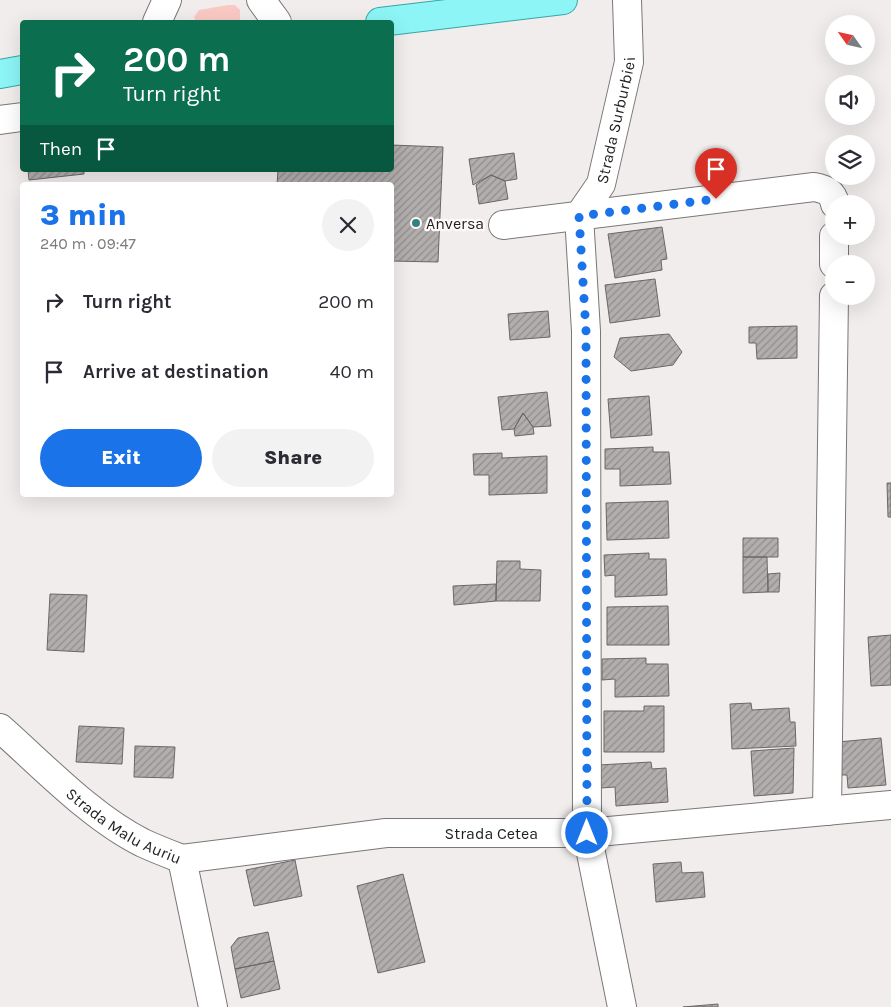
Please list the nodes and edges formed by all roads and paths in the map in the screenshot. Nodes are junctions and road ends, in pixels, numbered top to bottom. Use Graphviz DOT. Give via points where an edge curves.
graph roads {
  1 [pos="167,0"];
  2 [pos="261,0"];
  3 [pos="562,0"];
  4 [pos="627,0"];
  5 [pos="503,4"];
  6 [pos="157,20"];
  7 [pos="276,20"];
  8 [pos="394,20"];
  9 [pos="20,70"];
  10 [pos="0,74"];
  11 [pos="20,117"];
  12 [pos="0,120"];
  13 [pos="832,195"];
  14 [pos="579,216"];
  15 [pos="503,225"];
  16 [pos="834,305"];
  17 [pos="0,728"];
  18 [pos="891,805"];
  19 [pos="827,811"];
  20 [pos="587,833"];
  21 [pos="182,859"];
  22 [pos="212,1007"];
  23 [pos="622,1007"];
  1 -- 6 [label="street"];
  2 -- 7 [label="street"];
  3 -- 5 [label="main road"];
  4 -- 14 [label="street, Strada Surburbiei" via="629,62 601,184"];
  5 -- 8 [label="main road"];
  9 -- 10 [label="main road"];
  11 -- 12 [label="street"];
  13 -- 14 [label="street" via="825,189 814,187"];
  14 -- 15 [label="street"];
  14 -- 20 [label="street" via="586,331"];
  16 -- 19 [label="street"];
  17 -- 21 [label="street, Strada Malu Auriu" via="112,824 142,843"];
  18 -- 19 [label="street, Strada Cetea"];
  19 -- 20 [label="street, Strada Cetea"];
  20 -- 21 [label="street, Strada Cetea" via="386,833"];
  20 -- 23 [label="street"];
  21 -- 22 [label="street, Strada Malu Auriu"];
}
